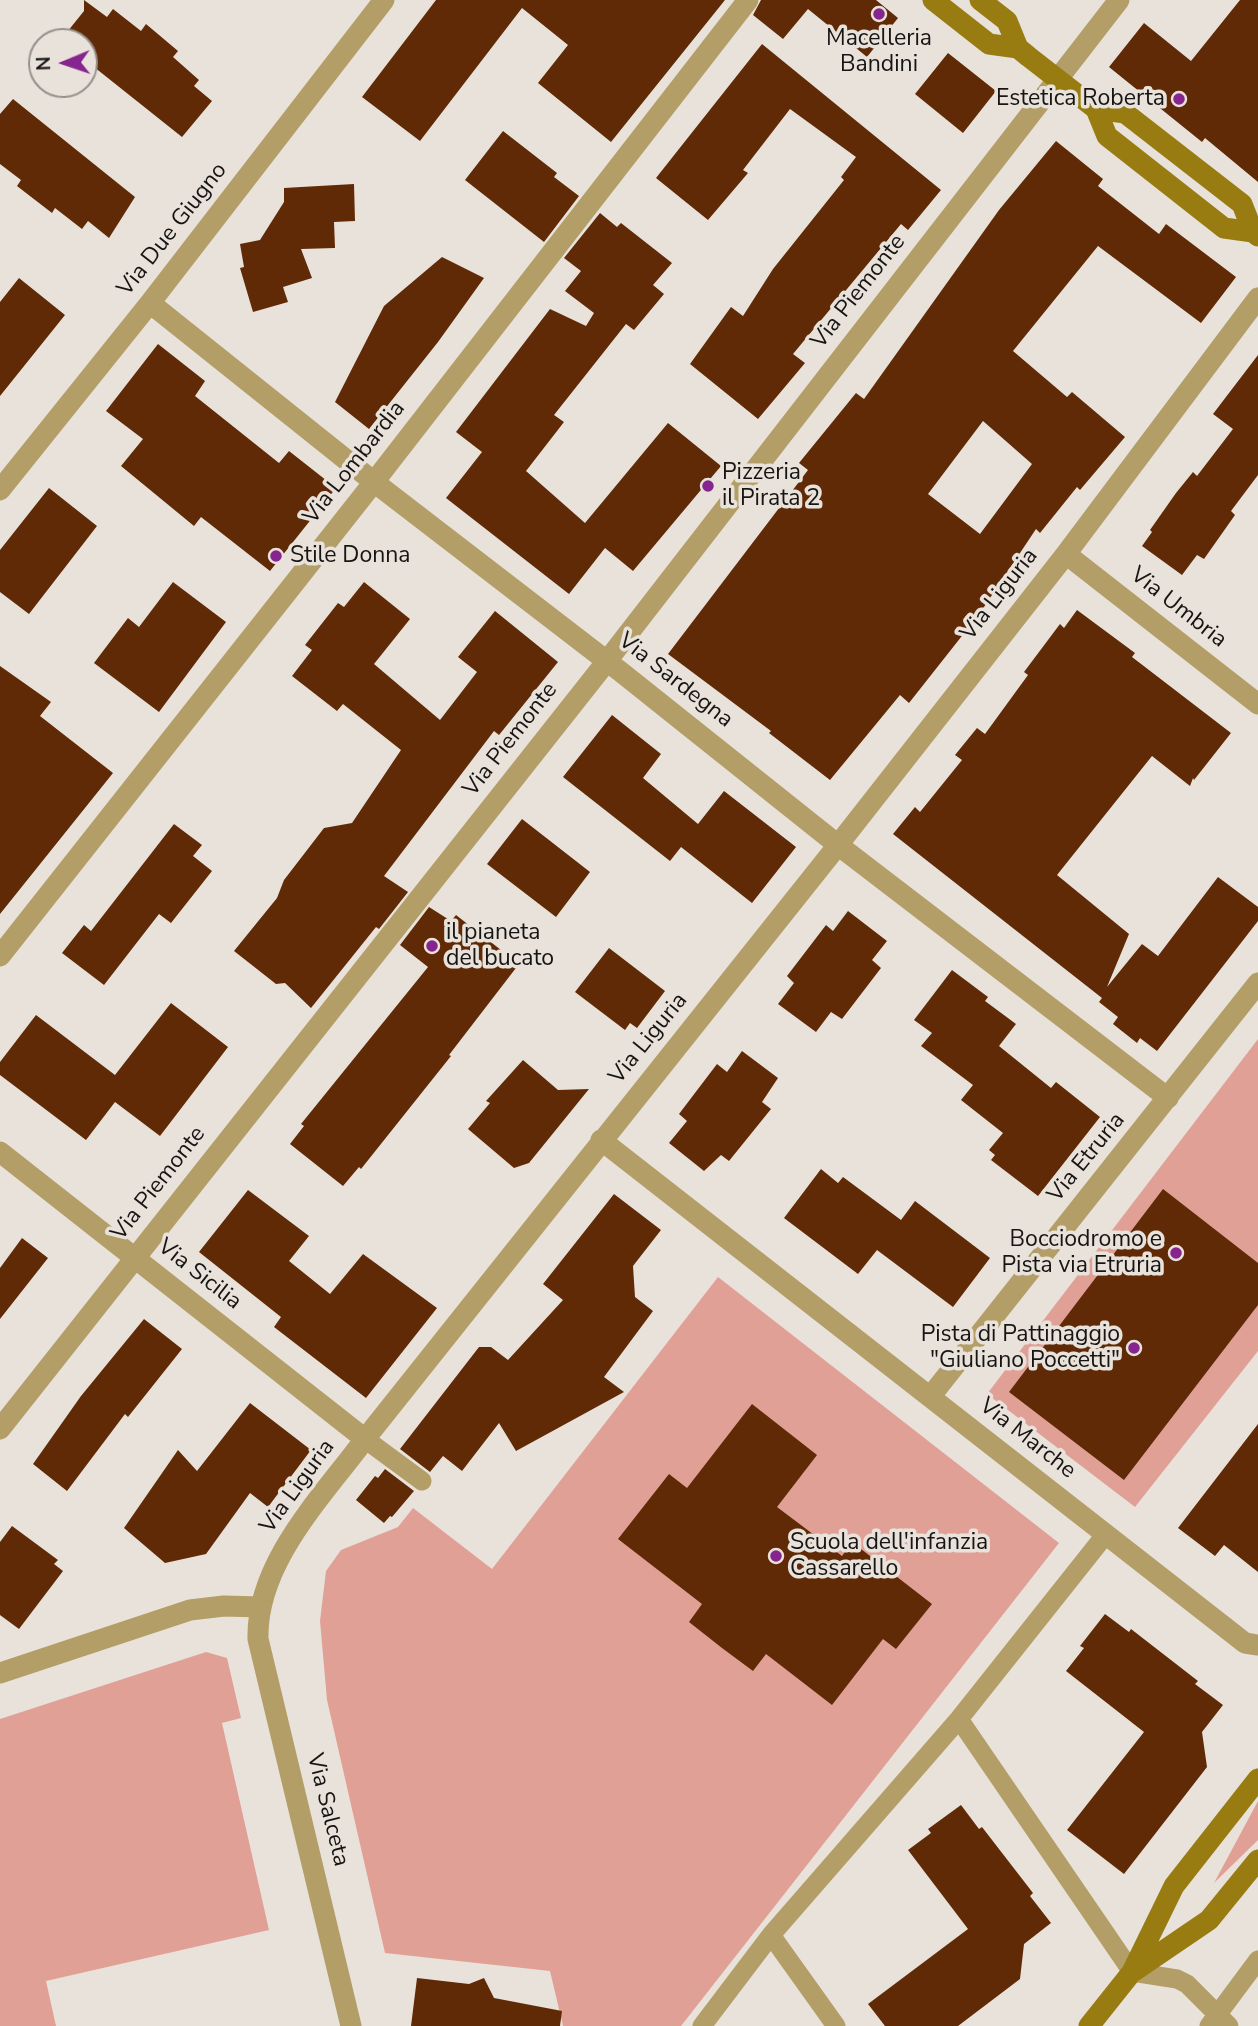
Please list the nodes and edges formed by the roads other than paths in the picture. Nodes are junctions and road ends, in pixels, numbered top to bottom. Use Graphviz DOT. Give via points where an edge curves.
graph roads {
  1 [pos="384,0"];
  2 [pos="748,0"];
  3 [pos="933,0"];
  4 [pos="980,0"];
  5 [pos="1119,0"];
  6 [pos="1018,48"];
  7 [pos="1058,79"];
  8 [pos="1096,109"];
  9 [pos="1256,234"];
  10 [pos="1258,298"];
  11 [pos="150,303"];
  12 [pos="374,482"];
  13 [pos="0,490"];
  14 [pos="1066,554"];
  15 [pos="607,661"];
  16 [pos="1258,704"];
  17 [pos="838,845"];
  18 [pos="0,956"];
  19 [pos="1258,983"];
  20 [pos="1168,1098"];
  21 [pos="601,1140"];
  22 [pos="0,1152"];
  23 [pos="134,1257"];
  24 [pos="930,1397"];
  25 [pos="0,1429"];
  26 [pos="365,1439"];
  27 [pos="422,1481"];
  28 [pos="1106,1534"];
  29 [pos="260,1607"];
  30 [pos="1258,1645"];
  31 [pos="0,1673"];
  32 [pos="959,1718"];
  33 [pos="1258,1779"];
  34 [pos="1258,1860"];
  35 [pos="771,1936"];
  36 [pos="1258,1960"];
  37 [pos="1132,1972"];
  38 [pos="1218,2022"];
  39 [pos="351,2026"];
  40 [pos="702,2026"];
  41 [pos="836,2026"];
  42 [pos="1089,2026"];
  1 -- 11 [label="street, Via Due Giugno"];
  2 -- 12 [label="street, Via Lombardia"];
  3 -- 6 [label="street" via="989,44"];
  4 -- 6 [label="street" via="1007,21"];
  5 -- 7 [label="street, Via Piemonte"];
  6 -- 7 [label="street"];
  7 -- 8 [label="street"];
  7 -- 15 [label="street, Via Piemonte"];
  8 -- 9 [label="street" via="1107,136 1224,228"];
  8 -- 9 [label="street" via="1125,113 1242,204"];
  10 -- 14 [label="street, Via Liguria"];
  11 -- 12 [label="street, Via Sardegna"];
  11 -- 13 [label="street, Via Due Giugno"];
  12 -- 15 [label="street, Via Sardegna"];
  12 -- 18 [label="street, Via Lombardia"];
  14 -- 16 [label="street, Via Umbria"];
  14 -- 17 [label="street, Via Liguria"];
  15 -- 17 [label="street, Via Sardegna"];
  15 -- 23 [label="street, Via Piemonte"];
  17 -- 20 [label="street, Via Sardegna"];
  17 -- 21 [label="street, Via Liguria"];
  19 -- 20 [label="street, Via Etruria"];
  20 -- 24 [label="street, Via Etruria"];
  21 -- 24 [label="street, Via Marche"];
  21 -- 26 [label="street, Via Liguria"];
  22 -- 23 [label="street, Via Sicilia"];
  23 -- 25 [label="street, Via Piemonte"];
  23 -- 26 [label="street, Via Sicilia"];
  24 -- 28 [label="street, Via Marche"];
  26 -- 27 [label="lane"];
  26 -- 29 [label="street, Via Liguria" via="295,1533 272,1571"];
  28 -- 30 [label="street, Via Marche" via="1245,1643"];
  28 -- 32 [label="lane"];
  29 -- 31 [label="street" via="190,1610"];
  29 -- 39 [label="street, Via Salceta" via="258,1639"];
  32 -- 35 [label="lane"];
  32 -- 37 [label="lane"];
  33 -- 37 [label="street" via="1174,1886"];
  34 -- 37 [label="street" via="1209,1920"];
  35 -- 40 [label="lane"];
  35 -- 41 [label="lane"];
  36 -- 38 [label="lane"];
  37 -- 38 [label="lane" via="1177,1979 1193,1989"];
  37 -- 42 [label="street"];
}
